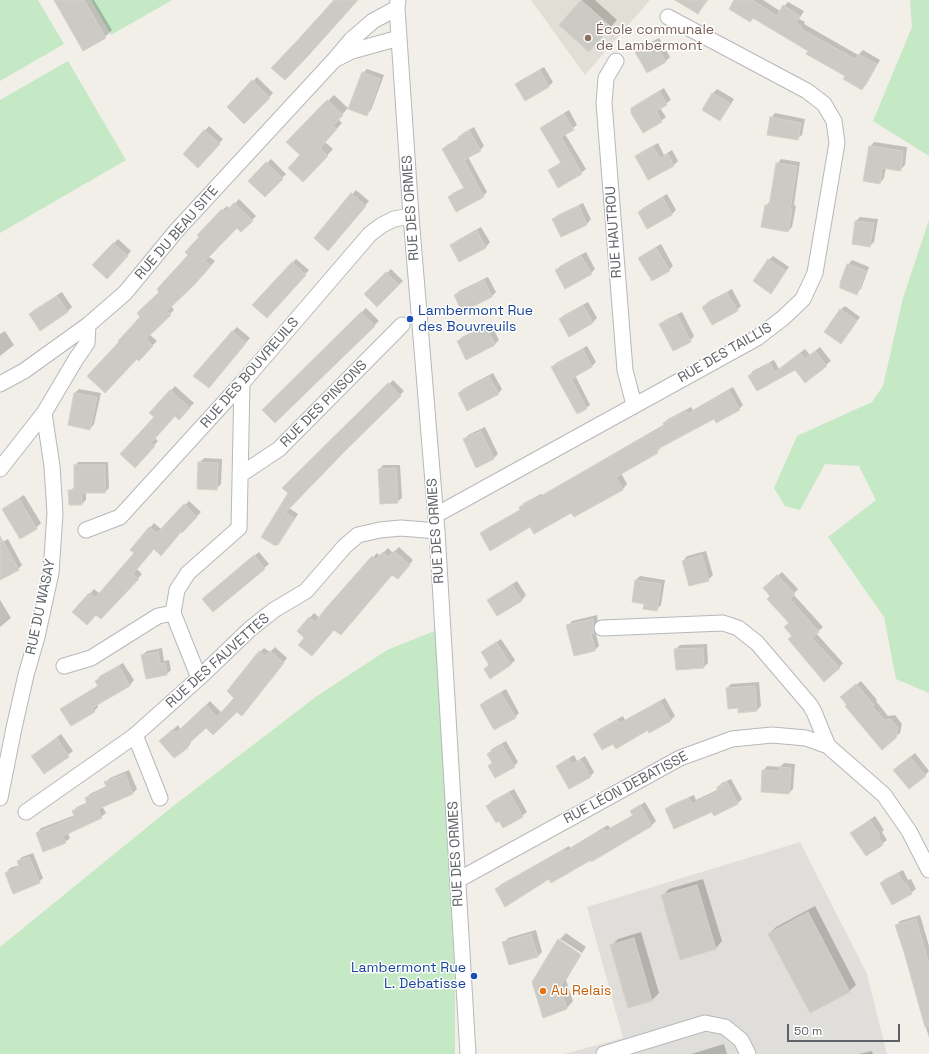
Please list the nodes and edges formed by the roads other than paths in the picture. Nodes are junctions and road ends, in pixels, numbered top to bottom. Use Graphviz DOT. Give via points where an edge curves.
graph roads {
  1 [pos="397,4"];
  2 [pos="668,17"];
  3 [pos="399,38"];
  4 [pos="335,59"];
  5 [pos="616,61"];
  6 [pos="411,216"];
  7 [pos="88,325"];
  8 [pos="402,326"];
  9 [pos="242,383"];
  10 [pos="0,384"];
  11 [pos="634,404"];
  12 [pos="44,413"];
  13 [pos="0,469"];
  14 [pos="240,475"];
  15 [pos="436,515"];
  16 [pos="86,530"];
  17 [pos="437,531"];
  18 [pos="173,613"];
  19 [pos="602,628"];
  20 [pos="64,666"];
  21 [pos="199,678"];
  22 [pos="135,735"];
  23 [pos="828,746"];
  24 [pos="0,798"];
  25 [pos="160,798"];
  26 [pos="26,812"];
  27 [pos="929,870"];
  28 [pos="458,880"];
  29 [pos="468,1054"];
  30 [pos="604,1054"];
  31 [pos="748,1054"];
  1 -- 3 [label="street, RUE DES ORMES"];
  1 -- 4 [label="street, RUE DU BEAU SITE" via="351,40"];
  2 -- 11 [label="street, RUE DES TAILLIS" via="807,91 824,104 834,121 837,143 815,273 803,299 757,338"];
  3 -- 4 [label="street, RUE DU BEAU SITE" via="352,51"];
  3 -- 6 [label="street, RUE DES ORMES"];
  4 -- 7 [label="street, RUE DU BEAU SITE" via="177,230 125,292"];
  5 -- 11 [label="street, RUE HAUTROU" via="606,78 604,103 625,370"];
  6 -- 9 [label="street, RUE DES BOUVREUILS" via="394,219 370,234"];
  6 -- 15 [label="street, RUE DES ORMES"];
  7 -- 10 [label="street, RUE DU BEAU SITE" via="24,371"];
  7 -- 12 [label="street" via="87,343"];
  8 -- 14 [label="street, RUE DES PINSONS" via="279,449"];
  9 -- 14 [label="street"];
  9 -- 16 [label="street, RUE DES BOUVREUILS" via="120,518"];
  11 -- 15 [label="street, RUE DES TAILLIS"];
  12 -- 13 [label="street"];
  12 -- 24 [label="street, RUE DU WASAY" via="52,466 55,513 51,573"];
  14 -- 18 [label="street" via="239,528 188,573 176,590"];
  15 -- 17 [label="street, RUE DES ORMES"];
  17 -- 21 [label="street, RUE DES FAUVETTES" via="401,528 358,535 345,546 306,592 274,610 250,629"];
  17 -- 28 [label="street, RUE DES ORMES"];
  18 -- 20 [label="street" via="158,616 91,658"];
  18 -- 21 [label="street"];
  19 -- 23 [label="street, RUE LÉON DEBATISSE" via="723,623 738,628 757,643 810,705"];
  21 -- 22 [label="street, RUE DES FAUVETTES"];
  22 -- 25 [label="street"];
  22 -- 26 [label="street, RUE DES FAUVETTES"];
  23 -- 27 [label="street, RUE LÉON DEBATISSE" via="884,795 909,831"];
  23 -- 28 [label="street, RUE LÉON DEBATISSE" via="806,738 772,735 732,739 680,758"];
  28 -- 29 [label="street, RUE DES ORMES"];
  30 -- 31 [label="street" via="705,1023 725,1026 741,1040"];
}
